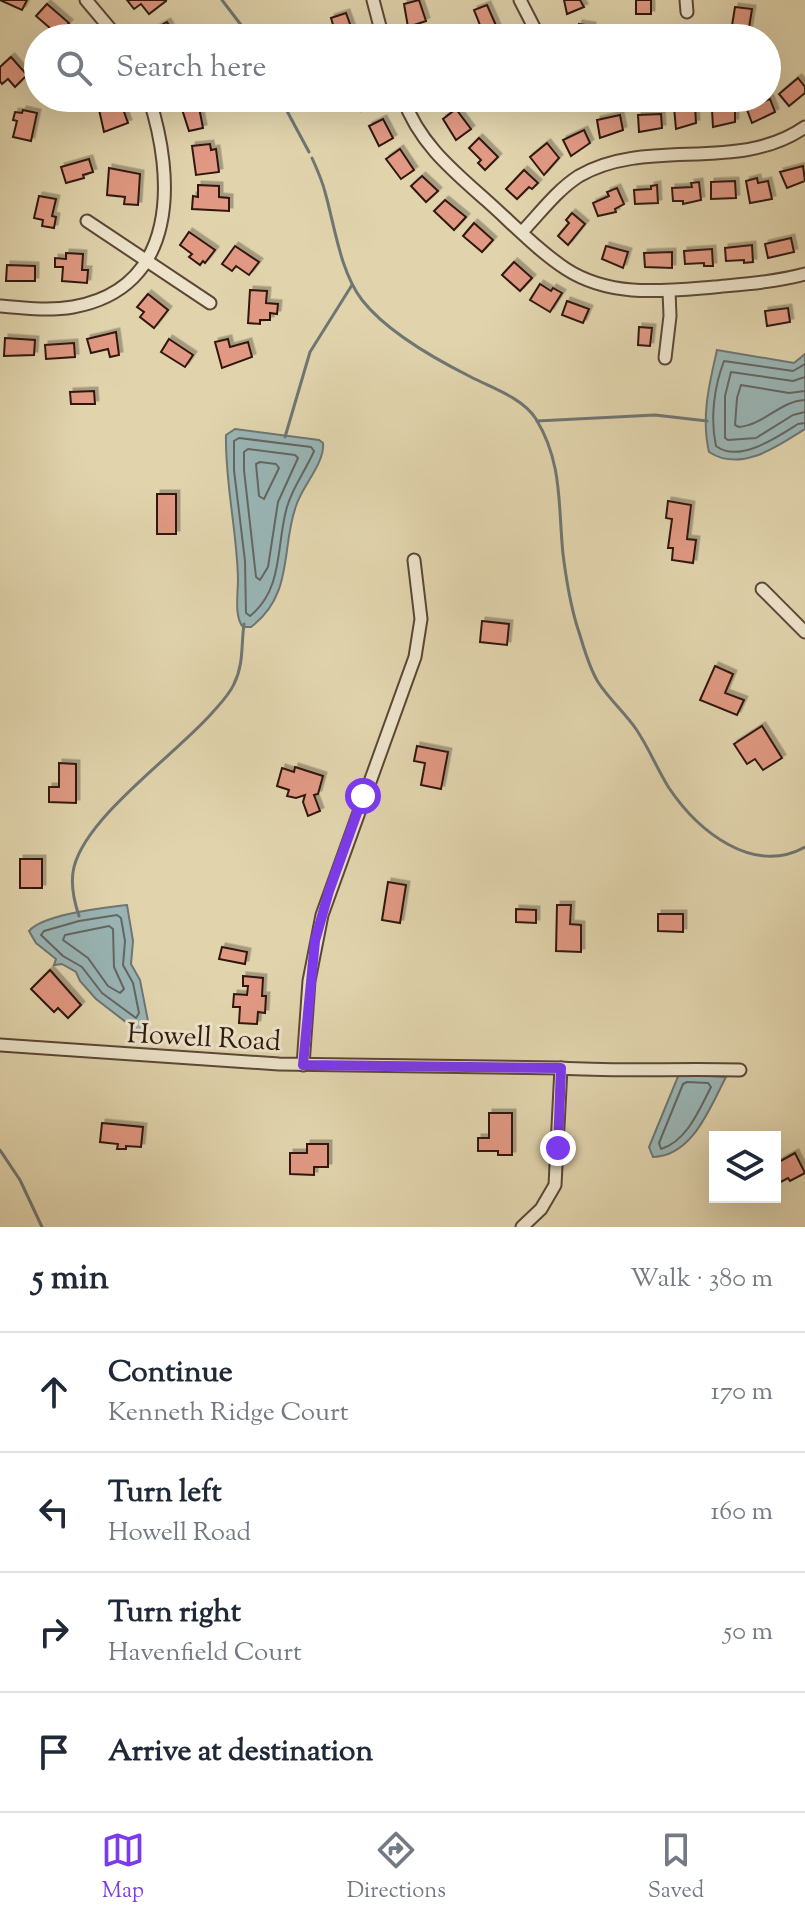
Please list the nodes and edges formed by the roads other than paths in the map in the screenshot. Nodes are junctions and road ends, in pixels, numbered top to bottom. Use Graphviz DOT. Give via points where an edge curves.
graph roads {
  1 [pos="86,0"];
  2 [pos="373,0"];
  3 [pos="520,0"];
  4 [pos="106,24"];
  5 [pos="379,24"];
  6 [pos="532,24"];
  7 [pos="152,112"];
  8 [pos="410,112"];
  9 [pos="805,127"];
  10 [pos="87,221"];
  11 [pos="522,232"];
  12 [pos="146,260"];
  13 [pos="805,274"];
  14 [pos="669,291"];
  15 [pos="210,303"];
  16 [pos="0,306"];
  17 [pos="665,358"];
  18 [pos="414,560"];
  19 [pos="762,589"];
  20 [pos="805,632"];
  21 [pos="0,1045"];
  22 [pos="303,1065"];
  23 [pos="561,1068"];
  24 [pos="740,1070"];
  25 [pos="522,1227"];
  1 -- 4 [label="street"];
  2 -- 5 [label="street"];
  3 -- 6 [label="street"];
  7 -- 12 [label="street" via="165,204"];
  8 -- 11 [label="street" via="438,157"];
  9 -- 11 [label="street" via="758,148 610,163 567,185"];
  10 -- 12 [label="street"];
  11 -- 14 [label="street" via="580,277 614,288"];
  12 -- 15 [label="street"];
  12 -- 16 [label="street" via="125,285 89,303 56,309"];
  13 -- 14 [label="street"];
  14 -- 17 [label="street"];
  18 -- 22 [label="street" via="421,619 415,657 322,915"];
  19 -- 20 [label="street"];
  21 -- 22 [label="street, Howell Road"];
  22 -- 23 [label="street, Howell Road"];
  23 -- 24 [label="street, Howell Road"];
  23 -- 25 [label="street" via="555,1185"];
}
